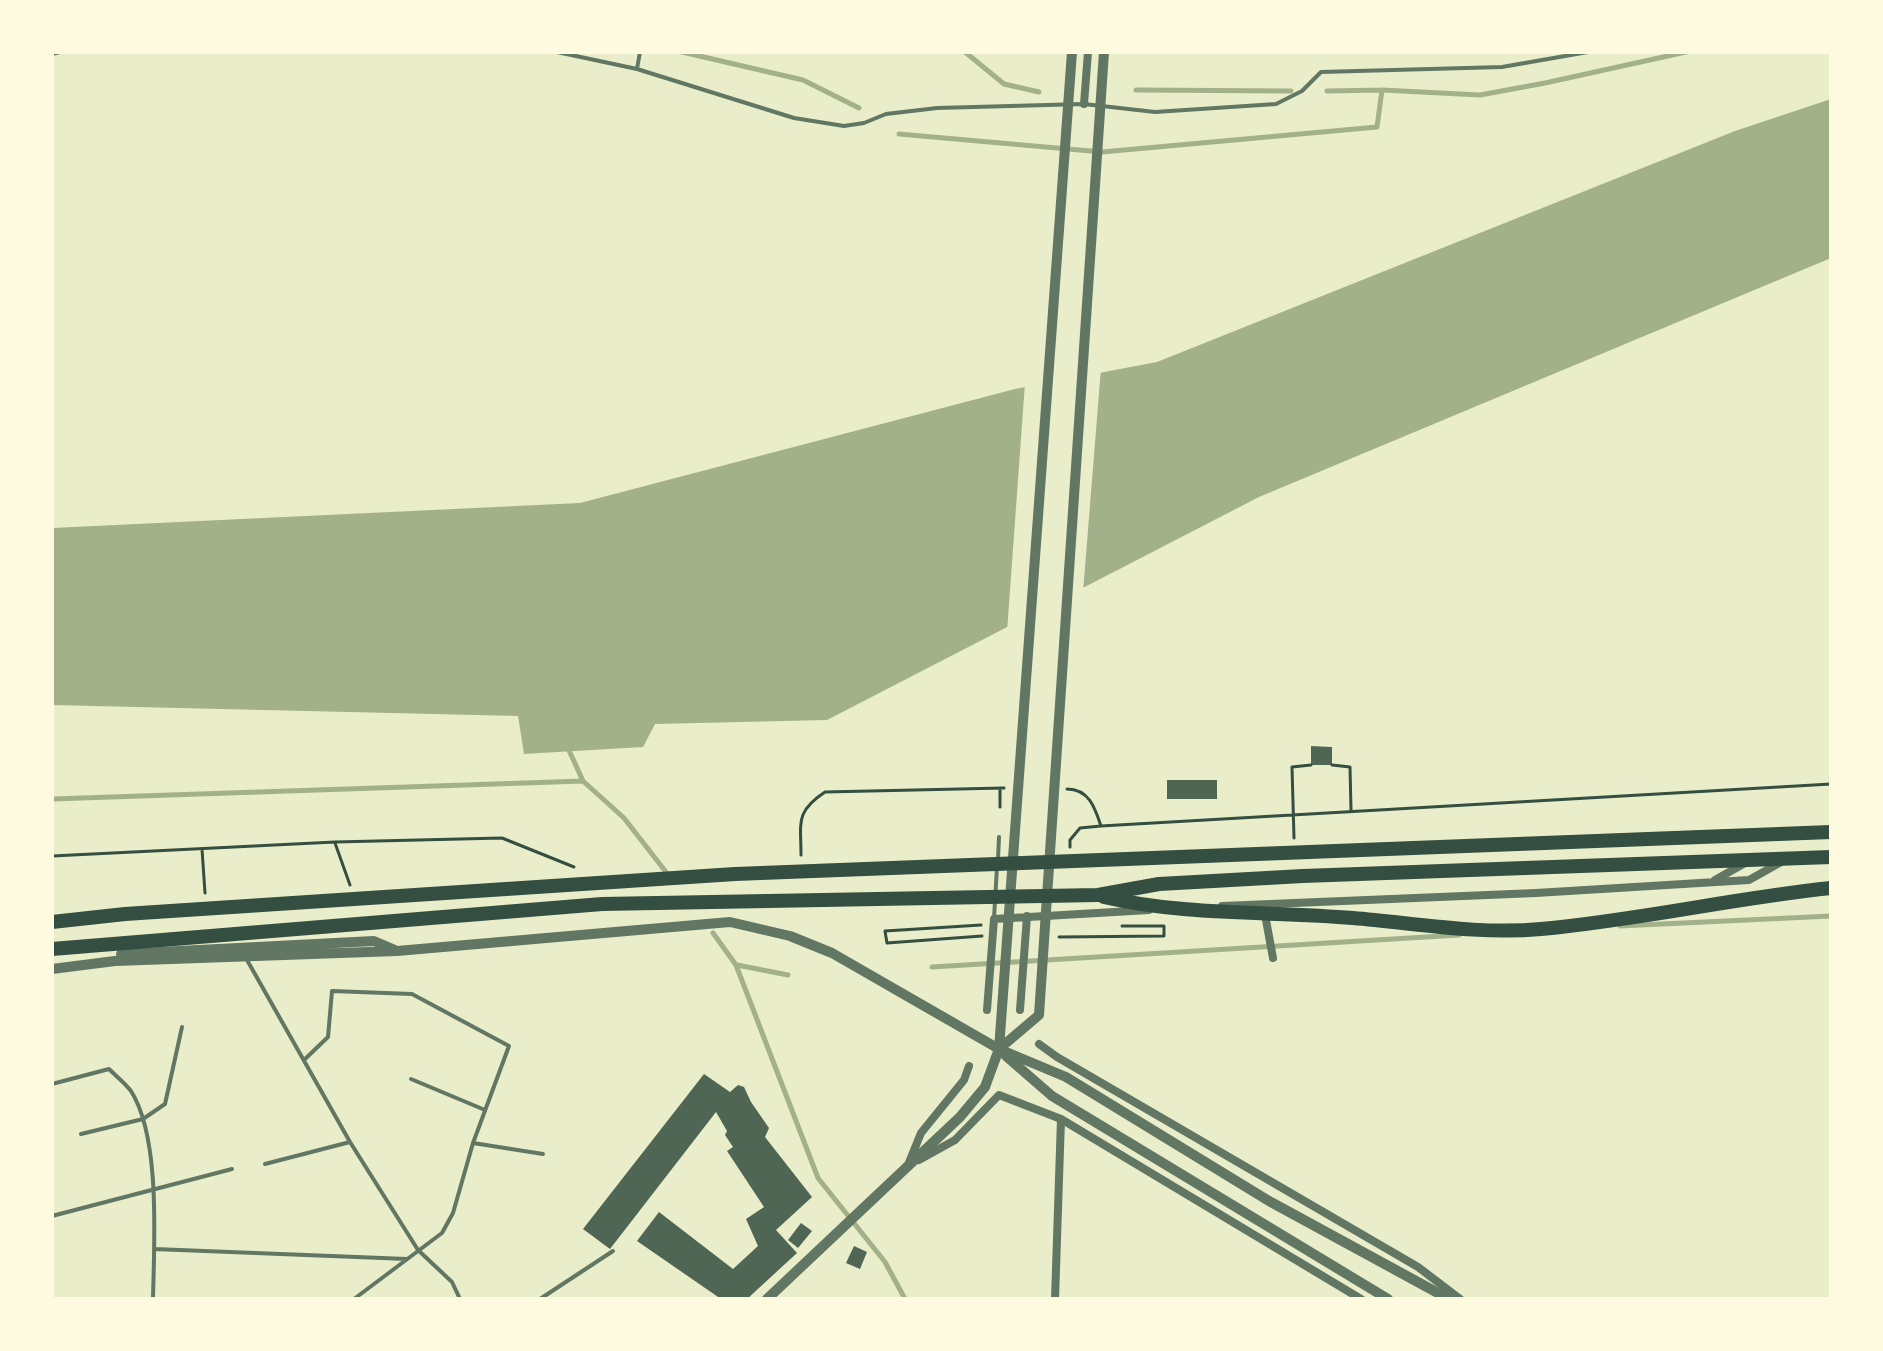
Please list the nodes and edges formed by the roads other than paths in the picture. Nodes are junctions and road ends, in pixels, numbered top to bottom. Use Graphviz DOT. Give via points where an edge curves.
graph roads {
  1 [pos="60,52"];
  2 [pos="557,52"];
  3 [pos="640,52"];
  4 [pos="1072,52"];
  5 [pos="1088,52"];
  6 [pos="1104,52"];
  7 [pos="1588,52"];
  8 [pos="52,54"];
  9 [pos="637,69"];
  10 [pos="1084,104"];
  11 [pos="1831,832"];
  12 [pos="999,837"];
  13 [pos="1799,853"];
  14 [pos="1831,854"];
  15 [pos="1710,882"];
  16 [pos="1831,888"];
  17 [pos="1098,895"];
  18 [pos="1320,900"];
  19 [pos="1209,907"];
  20 [pos="1027,916"];
  21 [pos="1266,920"];
  22 [pos="990,921"];
  23 [pos="52,922"];
  24 [pos="52,949"];
  25 [pos="245,951"];
  26 [pos="1273,958"];
  27 [pos="52,962"];
  28 [pos="52,969"];
  29 [pos="987,1010"];
  30 [pos="1020,1010"];
  31 [pos="182,1027"];
  32 [pos="1039,1044"];
  33 [pos="999,1049"];
  34 [pos="304,1060"];
  35 [pos="969,1066"];
  36 [pos="411,1079"];
  37 [pos="52,1084"];
  38 [pos="485,1110"];
  39 [pos="143,1119"];
  40 [pos="1061,1119"];
  41 [pos="81,1134"];
  42 [pos="350,1142"];
  43 [pos="473,1143"];
  44 [pos="543,1154"];
  45 [pos="265,1164"];
  46 [pos="908,1166"];
  47 [pos="232,1169"];
  48 [pos="154,1190"];
  49 [pos="52,1216"];
  50 [pos="154,1249"];
  51 [pos="418,1250"];
  52 [pos="613,1251"];
  53 [pos="407,1259"];
  54 [pos="153,1299"];
  55 [pos="354,1299"];
  56 [pos="460,1299"];
  57 [pos="540,1299"];
  58 [pos="767,1299"];
  59 [pos="1055,1299"];
  60 [pos="1361,1299"];
  61 [pos="1388,1299"];
  62 [pos="1449,1299"];
  63 [pos="1460,1299"];
  1 -- 8 [label="lane"];
  2 -- 9 [label="lane"];
  3 -- 9 [label="lane"];
  4 -- 33 [label="street"];
  5 -- 10 [label="street"];
  6 -- 33 [label="street" via="1039,1015"];
  7 -- 10 [label="lane" via="1502,67 1321,72 1302,91 1276,104 1155,112"];
  9 -- 10 [label="lane" via="794,118 844,126 937,108"];
  11 -- 23 [label="highway" via="735,874"];
  12 -- 22 [label="lane"];
  13 -- 14 [label="street"];
  13 -- 15 [label="street" via="1749,880"];
  13 -- 15 [label="street" via="1761,854"];
  14 -- 17 [label="highway" via="1159,884"];
  15 -- 18 [label="street"];
  16 -- 17 [label="highway" via="1537,930 1144,907"];
  17 -- 24 [label="highway" via="602,904"];
  18 -- 19 [label="street"];
  18 -- 21 [label="street"];
  19 -- 20 [label="street"];
  19 -- 21 [label="street"];
  20 -- 22 [label="street"];
  20 -- 30 [label="street"];
  21 -- 26 [label="street"];
  22 -- 29 [label="street"];
  25 -- 27 [label="street"];
  25 -- 28 [label="street"];
  25 -- 33 [label="street" via="374,941 397,951 730,922 790,936 832,953"];
  25 -- 34 [label="lane"];
  31 -- 39 [label="lane" via="165,1104"];
  32 -- 63 [label="street" via="1418,1267"];
  33 -- 46 [label="street" via="985,1087"];
  33 -- 61 [label="street" via="1052,1096"];
  33 -- 62 [label="street" via="1066,1077 1269,1201"];
  34 -- 38 [label="lane" via="328,1037 332,991 412,994 509,1046"];
  34 -- 42 [label="lane"];
  35 -- 46 [label="street" via="964,1080 921,1133"];
  36 -- 38 [label="lane"];
  37 -- 39 [label="lane" via="109,1069 130,1090"];
  38 -- 43 [label="lane"];
  39 -- 41 [label="lane"];
  39 -- 48 [label="lane"];
  40 -- 46 [label="street" via="999,1095 955,1140"];
  40 -- 59 [label="street"];
  40 -- 60 [label="street"];
  42 -- 45 [label="lane"];
  42 -- 51 [label="lane"];
  43 -- 44 [label="lane"];
  43 -- 51 [label="lane" via="453,1213 442,1233"];
  46 -- 58 [label="street"];
  47 -- 48 [label="lane"];
  48 -- 49 [label="lane"];
  48 -- 50 [label="lane"];
  50 -- 53 [label="lane"];
  50 -- 54 [label="lane"];
  51 -- 53 [label="lane"];
  51 -- 56 [label="lane" via="452,1282"];
  52 -- 57 [label="lane"];
  53 -- 55 [label="lane"];
}
